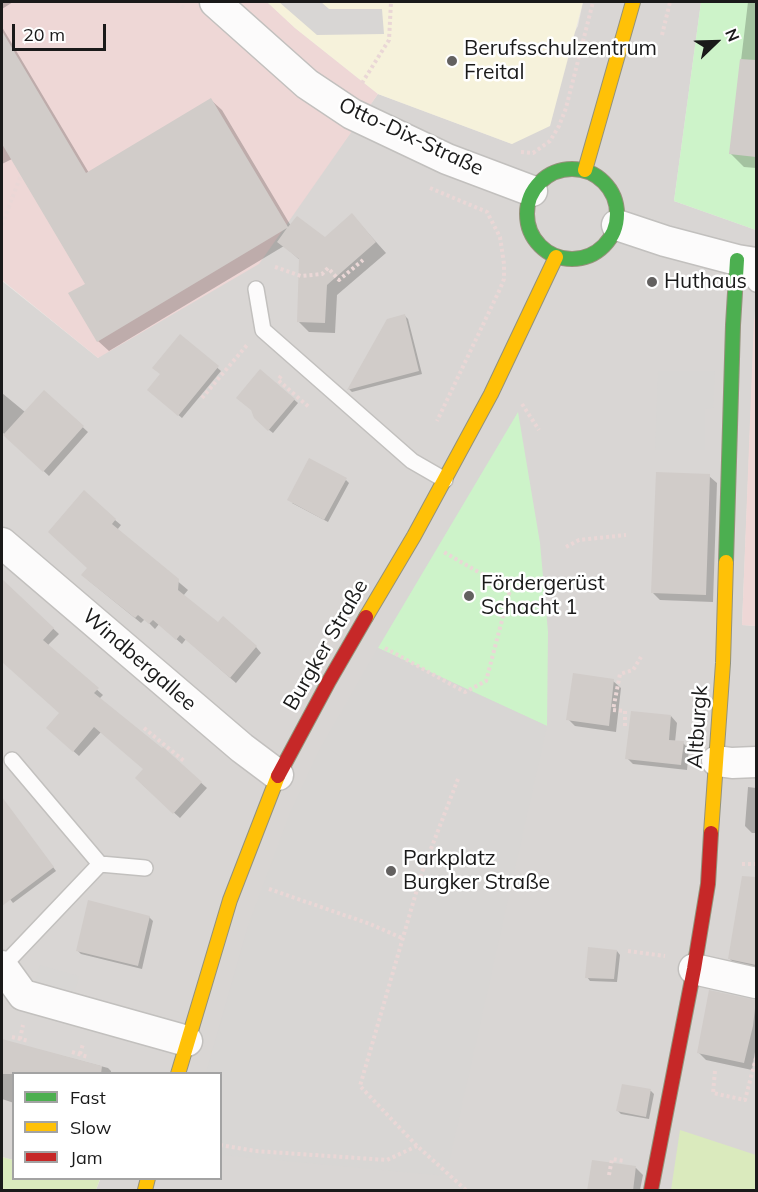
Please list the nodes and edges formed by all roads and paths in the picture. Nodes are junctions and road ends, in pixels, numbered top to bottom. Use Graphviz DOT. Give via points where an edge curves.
graph roads {
  1 [pos="215,2"];
  2 [pos="390,2"];
  3 [pos="593,2"];
  4 [pos="633,2"];
  5 [pos="670,2"];
  6 [pos="662,34"];
  7 [pos="356,91"];
  8 [pos="509,150"];
  9 [pos="585,170"];
  10 [pos="21,175"];
  11 [pos="532,191"];
  12 [pos="487,212"];
  13 [pos="2,225"];
  14 [pos="617,225"];
  15 [pos="556,257"];
  16 [pos="363,260"];
  17 [pos="747,261"];
  18 [pos="275,267"];
  19 [pos="756,284"];
  20 [pos="256,289"];
  21 [pos="251,341"];
  22 [pos="202,398"];
  23 [pos="521,403"];
  24 [pos="433,427"];
  25 [pos="538,430"];
  26 [pos="445,480"];
  27 [pos="626,535"];
  28 [pos="2,543"];
  29 [pos="566,547"];
  30 [pos="439,549"];
  31 [pos="383,647"];
  32 [pos="640,657"];
  33 [pos="625,726"];
  34 [pos="144,728"];
  35 [pos="12,760"];
  36 [pos="184,761"];
  37 [pos="717,761"];
  38 [pos="756,762"];
  39 [pos="278,775"];
  40 [pos="458,779"];
  41 [pos="100,864"];
  42 [pos="145,868"];
  43 [pos="267,888"];
  44 [pos="402,938"];
  45 [pos="628,951"];
  46 [pos="684,963"];
  47 [pos="2,966"];
  48 [pos="756,983"];
  49 [pos="22,1026"];
  50 [pos="12,1037"];
  51 [pos="20,1039"];
  52 [pos="29,1041"];
  53 [pos="84,1041"];
  54 [pos="187,1041"];
  55 [pos="72,1052"];
  56 [pos="80,1054"];
  57 [pos="88,1056"];
  58 [pos="756,1058"];
  59 [pos="715,1071"];
  60 [pos="179,1072"];
  61 [pos="222,1145"];
  62 [pos="417,1146"];
  63 [pos="628,1162"];
  64 [pos="609,1175"];
  65 [pos="466,1191"];
  66 [pos="651,1191"];
  1 -- 11 [label="street, Otto-Dix-Straße" via="307,84 352,114 447,159"];
  2 -- 7 [label="path" via="389,40"];
  3 -- 8 [label="path" via="566,108 550,141 532,153"];
  4 -- 9 [label="main road"];
  5 -- 6 [label="path"];
  9 -- 11 [label="main road" via="555,171"];
  9 -- 14 [label="main road" via="608,185 615,197"];
  10 -- 13 [label="path"];
  11 -- 15 [label="main road" via="527,206 532,237"];
  12 -- 24 [label="path" via="500,237 504,279"];
  14 -- 15 [label="main road" via="611,239 587,257"];
  14 -- 17 [label="street"];
  15 -- 26 [label="main road, Burgker Straße"];
  16 -- 18 [label="path" via="339,280 328,268 322,274 301,276"];
  17 -- 19 [label="lane"];
  17 -- 37 [label="main road, Altburgk" via="733,325"];
  20 -- 26 [label="lane" via="263,330 412,461"];
  21 -- 22 [label="path"];
  23 -- 25 [label="path"];
  26 -- 39 [label="main road, Burgker Straße"];
  27 -- 29 [label="path" via="579,540"];
  28 -- 39 [label="street, Windbergallee"];
  30 -- 31 [label="path" via="510,590 486,681 465,692"];
  32 -- 33 [label="path" via="633,670 620,674 613,710 625,711"];
  34 -- 36 [label="path"];
  35 -- 41 [label="lane"];
  37 -- 38 [label="street"];
  37 -- 46 [label="main road, Altburgk" via="708,884"];
  39 -- 54 [label="main road, Burgker Straße" via="230,900"];
  40 -- 44 [label="path" via="422,872"];
  41 -- 42 [label="lane"];
  41 -- 47 [label="lane"];
  43 -- 44 [label="path"];
  44 -- 62 [label="path" via="360,1086"];
  45 -- 46 [label="path"];
  46 -- 48 [label="street"];
  46 -- 66 [label="main road, Altburgk"];
  47 -- 54 [label="street" via="23,995"];
  49 -- 51 [label="path"];
  50 -- 51 [label="path"];
  51 -- 52 [label="path"];
  53 -- 56 [label="path"];
  54 -- 60 [label="main road, Burgker Straße"];
  55 -- 56 [label="path"];
  56 -- 57 [label="path"];
  58 -- 59 [label="path" via="745,1100 713,1093"];
  61 -- 62 [label="path" via="387,1160"];
  62 -- 65 [label="path"];
  63 -- 64 [label="path" via="612,1160"];
}
